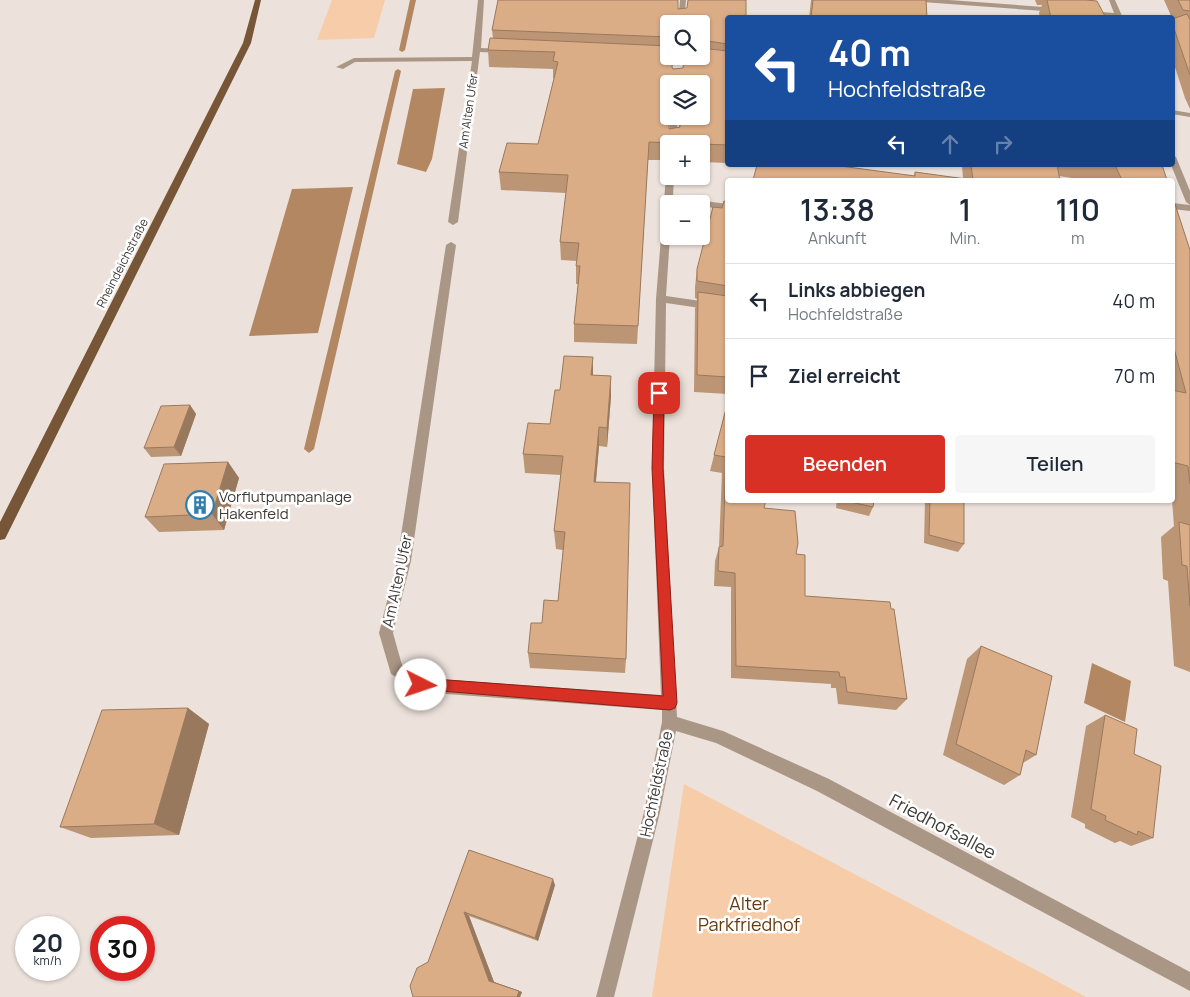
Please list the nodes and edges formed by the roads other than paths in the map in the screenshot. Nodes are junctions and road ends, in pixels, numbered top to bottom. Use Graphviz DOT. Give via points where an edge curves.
graph roads {
  1 [pos="258,0"];
  2 [pos="481,0"];
  3 [pos="683,0"];
  4 [pos="922,0"];
  5 [pos="1112,0"];
  6 [pos="1070,12"];
  7 [pos="1080,12"];
  8 [pos="682,15"];
  9 [pos="1109,15"];
  10 [pos="1119,15"];
  11 [pos="477,50"];
  12 [pos="515,52"];
  13 [pos="650,58"];
  14 [pos="475,59"];
  15 [pos="660,59"];
  16 [pos="710,63"];
  17 [pos="725,64"];
  18 [pos="340,67"];
  19 [pos="1175,112"];
  20 [pos="1190,115"];
  21 [pos="1175,164"];
  22 [pos="1190,202"];
  23 [pos="710,205"];
  24 [pos="1175,206"];
  25 [pos="725,207"];
  26 [pos="1190,208"];
  27 [pos="454,222"];
  28 [pos="451,245"];
  29 [pos="665,245"];
  30 [pos="661,299"];
  31 [pos="725,309"];
  32 [pos="0,535"];
  33 [pos="670,703"];
  34 [pos="670,722"];
  35 [pos="1190,982"];
  36 [pos="605,997"];
  1 -- 32 [label="main road, Rheindeichstraße" via="247,43"];
  2 -- 11 [label="street, Am Alten Ufer"];
  3 -- 8 [label="street"];
  4 -- 6 [label="street"];
  5 -- 10 [label="street"];
  7 -- 9 [label="street"];
  11 -- 12 [label="street"];
  11 -- 14 [label="street, Am Alten Ufer"];
  13 -- 15 [label="street"];
  14 -- 18 [label="street" via="354,60"];
  14 -- 27 [label="street, Am Alten Ufer"];
  16 -- 17 [label="street"];
  19 -- 20 [label="street"];
  21 -- 22 [label="street"];
  23 -- 25 [label="street"];
  24 -- 26 [label="street"];
  28 -- 33 [label="street, Am Alten Ufer" via="404,561 386,632 396,669 421,685"];
  29 -- 30 [label="street, Hochfeldstraße"];
  30 -- 31 [label="street"];
  30 -- 33 [label="street, Hochfeldstraße" via="658,468"];
  33 -- 34 [label="street, Hochfeldstraße"];
  34 -- 35 [label="street, Friedhofsallee" via="718,736 823,785"];
  34 -- 36 [label="street, Hochfeldstraße" via="652,812"];
}
